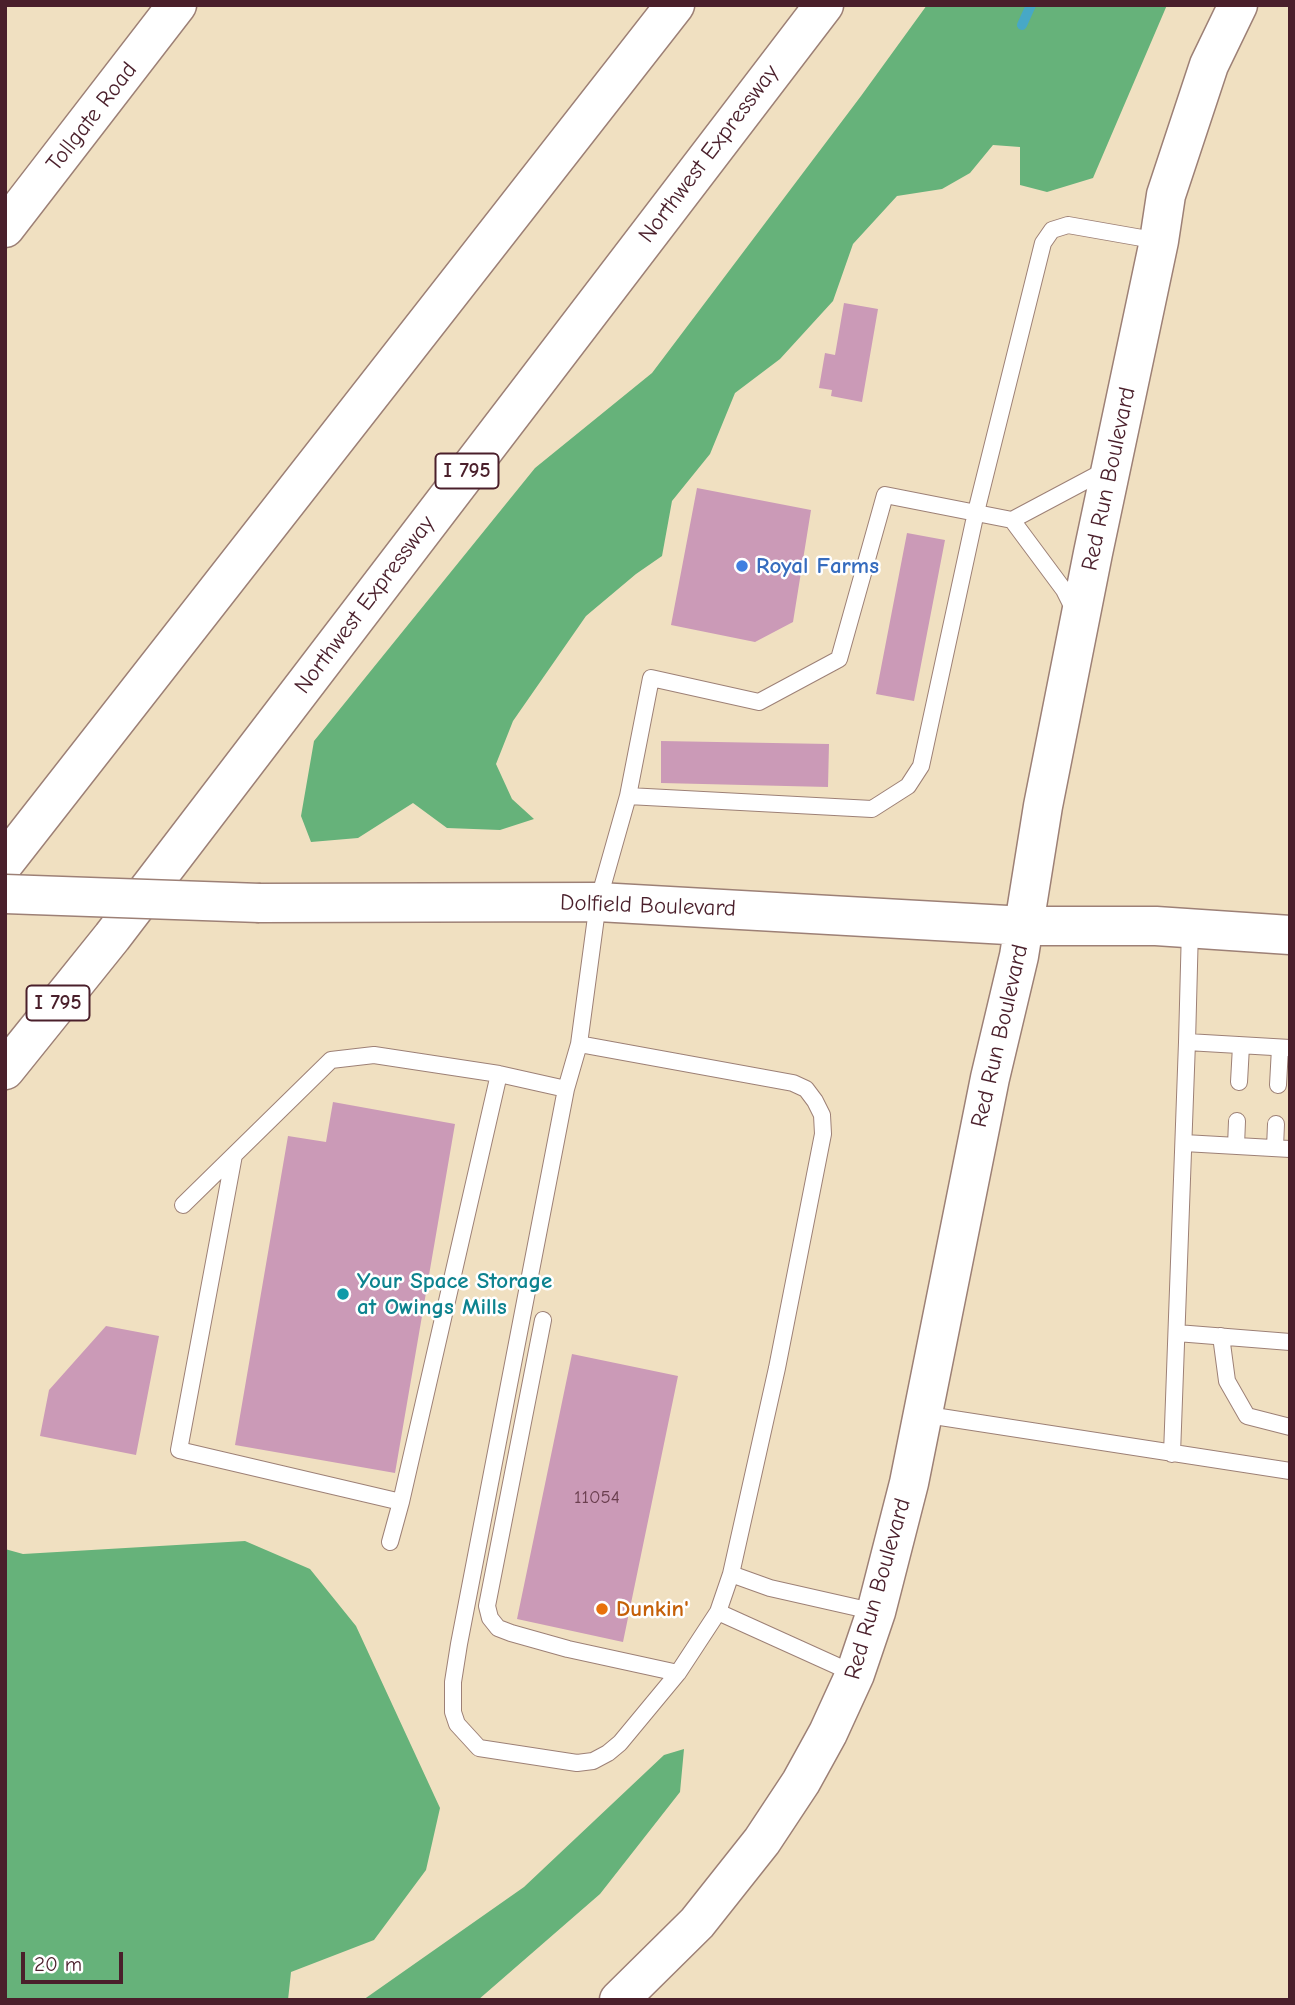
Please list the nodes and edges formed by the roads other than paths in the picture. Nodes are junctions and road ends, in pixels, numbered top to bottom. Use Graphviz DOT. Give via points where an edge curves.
graph roads {
  1 [pos="177,5"];
  2 [pos="675,5"];
  3 [pos="824,5"];
  4 [pos="1238,5"];
  5 [pos="5,228"];
  6 [pos="1158,241"];
  7 [pos="1111,467"];
  8 [pos="976,512"];
  9 [pos="1012,520"];
  10 [pos="1080,620"];
  11 [pos="628,796"];
  12 [pos="5,862"];
  13 [pos="5,894"];
  14 [pos="598,902"];
  15 [pos="1025,926"];
  16 [pos="1191,928"];
  17 [pos="1290,935"];
  18 [pos="1187,1042"];
  19 [pos="579,1044"];
  20 [pos="1241,1045"];
  21 [pos="1285,1048"];
  22 [pos="5,1070"];
  23 [pos="499,1074"];
  24 [pos="1239,1082"];
  25 [pos="1278,1085"];
  26 [pos="566,1089"];
  27 [pos="1237,1121"];
  28 [pos="1276,1124"];
  29 [pos="1184,1143"];
  30 [pos="1236,1146"];
  31 [pos="1282,1149"];
  32 [pos="234,1155"];
  33 [pos="183,1205"];
  34 [pos="544,1320"];
  35 [pos="1177,1333"];
  36 [pos="1221,1336"];
  37 [pos="1290,1342"];
  38 [pos="921,1414"];
  39 [pos="1290,1427"];
  40 [pos="1172,1454"];
  41 [pos="1290,1471"];
  42 [pos="401,1502"];
  43 [pos="390,1542"];
  44 [pos="731,1574"];
  45 [pos="718,1612"];
  46 [pos="876,1612"];
  47 [pos="678,1673"];
  48 [pos="855,1674"];
  49 [pos="619,2000"];
  1 -- 5 [label="main road, Tollgate Road"];
  2 -- 12 [label="main road"];
  3 -- 22 [label="main road, Northwest Expressway / I 795" via="112,937"];
  4 -- 6 [label="main road, Red Run Boulevard" via="1205,77 1166,195"];
  6 -- 7 [label="main road, Red Run Boulevard"];
  6 -- 8 [label="lane" via="1068,225 1052,230 1043,243"];
  7 -- 9 [label="lane"];
  7 -- 10 [label="main road, Red Run Boulevard"];
  8 -- 9 [label="lane"];
  8 -- 11 [label="lane" via="921,766 908,786 872,809"];
  8 -- 11 [label="lane" via="885,495 839,659 759,702 651,678"];
  9 -- 10 [label="lane" via="1064,590"];
  10 -- 15 [label="main road, Red Run Boulevard" via="1043,806"];
  11 -- 14 [label="lane"];
  13 -- 14 [label="main road, Dolfield Boulevard, bridge" via="260,903"];
  14 -- 15 [label="main road, Dolfield Boulevard"];
  14 -- 19 [label="lane"];
  15 -- 16 [label="main road, Dolfield Boulevard"];
  15 -- 38 [label="main road, Red Run Boulevard"];
  16 -- 17 [label="main road, Dolfield Boulevard"];
  16 -- 18 [label="lane"];
  18 -- 20 [label="lane"];
  18 -- 29 [label="lane"];
  19 -- 26 [label="lane"];
  19 -- 44 [label="lane" via="793,1083 806,1089 822,1115 823,1134"];
  20 -- 21 [label="lane"];
  20 -- 24 [label="lane"];
  21 -- 25 [label="lane"];
  23 -- 26 [label="lane"];
  23 -- 32 [label="lane" via="374,1055 331,1060"];
  23 -- 42 [label="lane"];
  26 -- 47 [label="lane" via="459,1644 453,1712 457,1724 479,1748 577,1763 593,1761 620,1743"];
  27 -- 30 [label="lane"];
  28 -- 31 [label="lane"];
  29 -- 30 [label="lane"];
  29 -- 35 [label="lane"];
  30 -- 31 [label="lane"];
  32 -- 33 [label="lane"];
  32 -- 42 [label="lane" via="179,1450"];
  34 -- 47 [label="lane" via="487,1606 491,1618 498,1628 511,1633"];
  35 -- 36 [label="lane"];
  35 -- 40 [label="lane"];
  36 -- 37 [label="lane"];
  36 -- 39 [label="lane" via="1227,1381 1247,1416"];
  38 -- 40 [label="lane"];
  38 -- 46 [label="main road, Red Run Boulevard" via="909,1483"];
  40 -- 41 [label="lane"];
  42 -- 43 [label="lane"];
  44 -- 45 [label="lane"];
  44 -- 46 [label="lane" via="770,1588"];
  45 -- 47 [label="lane"];
  45 -- 48 [label="lane"];
  46 -- 48 [label="main road, Red Run Boulevard"];
  48 -- 49 [label="main road, Red Run Boulevard" via="801,1782 762,1841 698,1923"];
}
